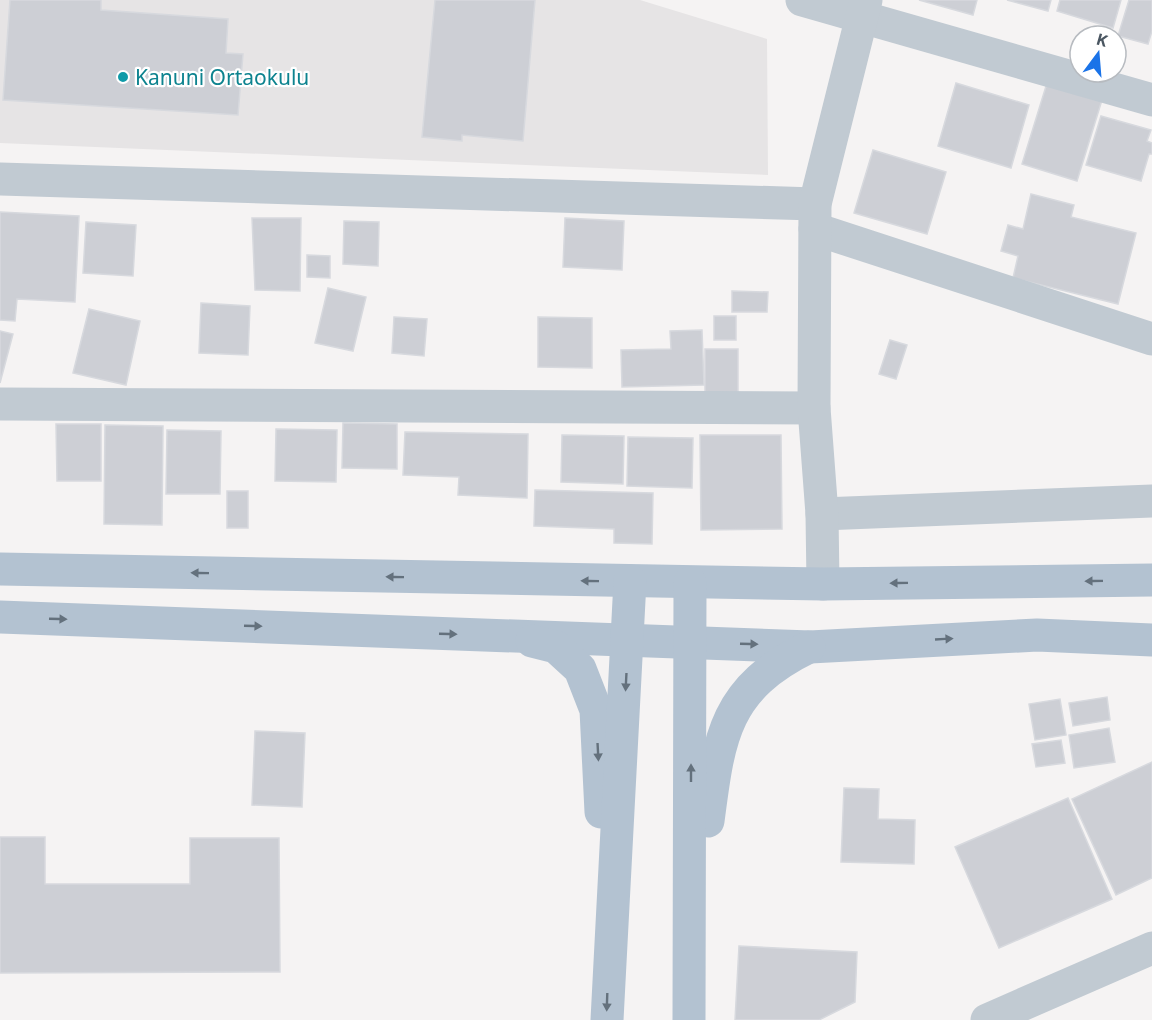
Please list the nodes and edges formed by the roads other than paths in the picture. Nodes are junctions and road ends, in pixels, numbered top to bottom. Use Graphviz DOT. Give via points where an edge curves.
graph roads {
  1 [pos="802,0"];
  2 [pos="863,8"];
  3 [pos="1152,100"];
  4 [pos="0,179"];
  5 [pos="815,217"];
  6 [pos="1152,339"];
  7 [pos="0,404"];
  8 [pos="814,408"];
  9 [pos="1152,501"];
  10 [pos="822,514"];
  11 [pos="0,569"];
  12 [pos="1152,580"];
  13 [pos="630,581"];
  14 [pos="690,583"];
  15 [pos="823,584"];
  16 [pos="0,617"];
  17 [pos="512,636"];
  18 [pos="628,638"];
  19 [pos="1152,640"];
  20 [pos="691,642"];
  21 [pos="810,647"];
  22 [pos="1152,948"];
  23 [pos="609,953"];
  24 [pos="690,963"];
  25 [pos="607,1020"];
  26 [pos="689,1020"];
  27 [pos="987,1020"];
  1 -- 2 [label="street"];
  2 -- 3 [label="street"];
  2 -- 5 [label="street"];
  4 -- 5 [label="street"];
  5 -- 6 [label="street"];
  5 -- 8 [label="street"];
  7 -- 8 [label="street"];
  8 -- 10 [label="street"];
  9 -- 10 [label="street"];
  10 -- 15 [label="street"];
  13 -- 11 [label="main road, one-way"];
  12 -- 15 [label="main road, one-way"];
  13 -- 14 [label="main road"];
  13 -- 18 [label="main road"];
  14 -- 15 [label="main road"];
  14 -- 20 [label="main road"];
  16 -- 17 [label="main road, one-way"];
  17 -- 18 [label="main road"];
  17 -- 23 [label="main road, one-way" via="556,646 580,669 596,710"];
  18 -- 20 [label="main road"];
  18 -- 23 [label="main road, one-way"];
  21 -- 19 [label="main road, one-way" via="1037,635"];
  20 -- 21 [label="main road, one-way"];
  24 -- 20 [label="main road, one-way"];
  21 -- 24 [label="main road" via="780,661 756,680 732,712 715,762"];
  22 -- 27 [label="street"];
  23 -- 25 [label="main road, one-way"];
  24 -- 26 [label="main road"];
}
